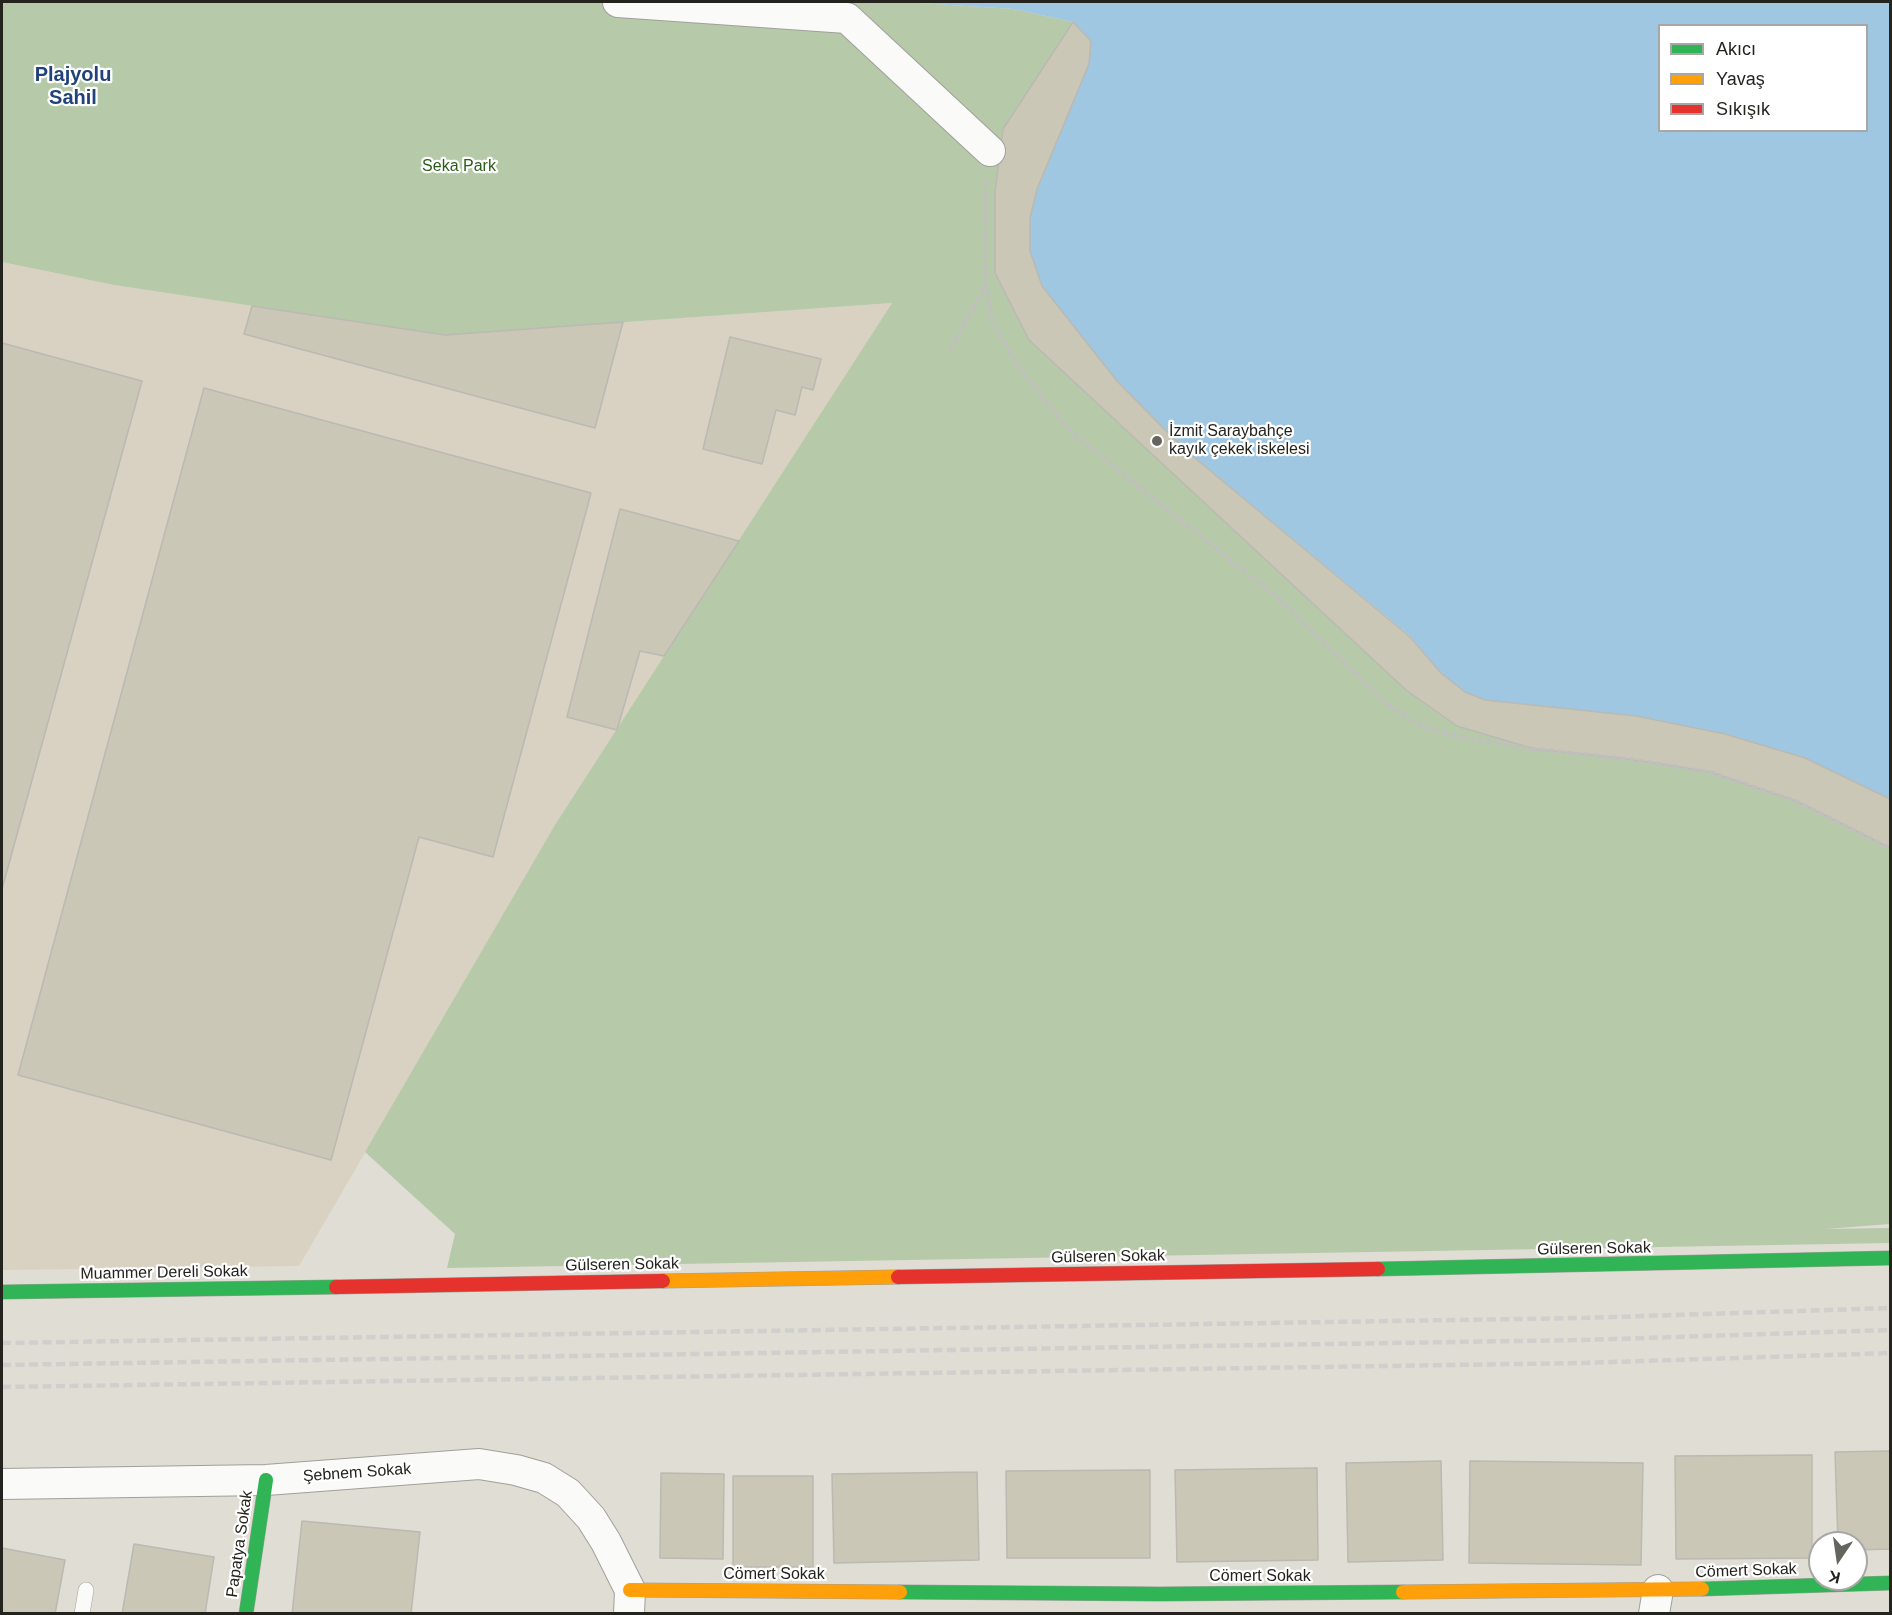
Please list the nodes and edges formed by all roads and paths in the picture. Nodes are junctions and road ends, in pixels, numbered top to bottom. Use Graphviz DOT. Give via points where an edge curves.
graph roads {
  1 [pos="618,2"];
  2 [pos="990,151"];
  3 [pos="986,285"];
  4 [pos="950,349"];
  5 [pos="1890,848"];
  6 [pos="1890,1258"];
  7 [pos="326,1287"];
  8 [pos="2,1292"];
  9 [pos="266,1480"];
  10 [pos="2,1484"];
  11 [pos="1890,1583"];
  12 [pos="86,1590"];
  13 [pos="629,1602"];
  14 [pos="1656,1602"];
  15 [pos="1157,1604"];
  16 [pos="82,1614"];
  17 [pos="246,1614"];
  1 -- 2 [label="street" via="847,18"];
  2 -- 3 [label="path" via="985,187"];
  3 -- 4 [label="path"];
  3 -- 5 [label="path" via="992,321 1019,368 1071,433 1279,599 1386,703 1421,726 1534,749 1710,772 1796,801"];
  6 -- 7 [label="street, Gülseren Sokak"];
  7 -- 8 [label="street, Muammer Dereli Sokak"];
  9 -- 10 [label="street, Şebnem Sokak"];
  9 -- 13 [label="street, Şebnem Sokak" via="479,1464 544,1478 568,1493 591,1518 606,1542"];
  9 -- 17 [label="street, Papatya Sokak"];
  11 -- 14 [label="street, Cömert Sokak"];
  12 -- 16 [label="lane"];
  13 -- 15 [label="street, Cömert Sokak"];
  14 -- 15 [label="street, Cömert Sokak"];
}
